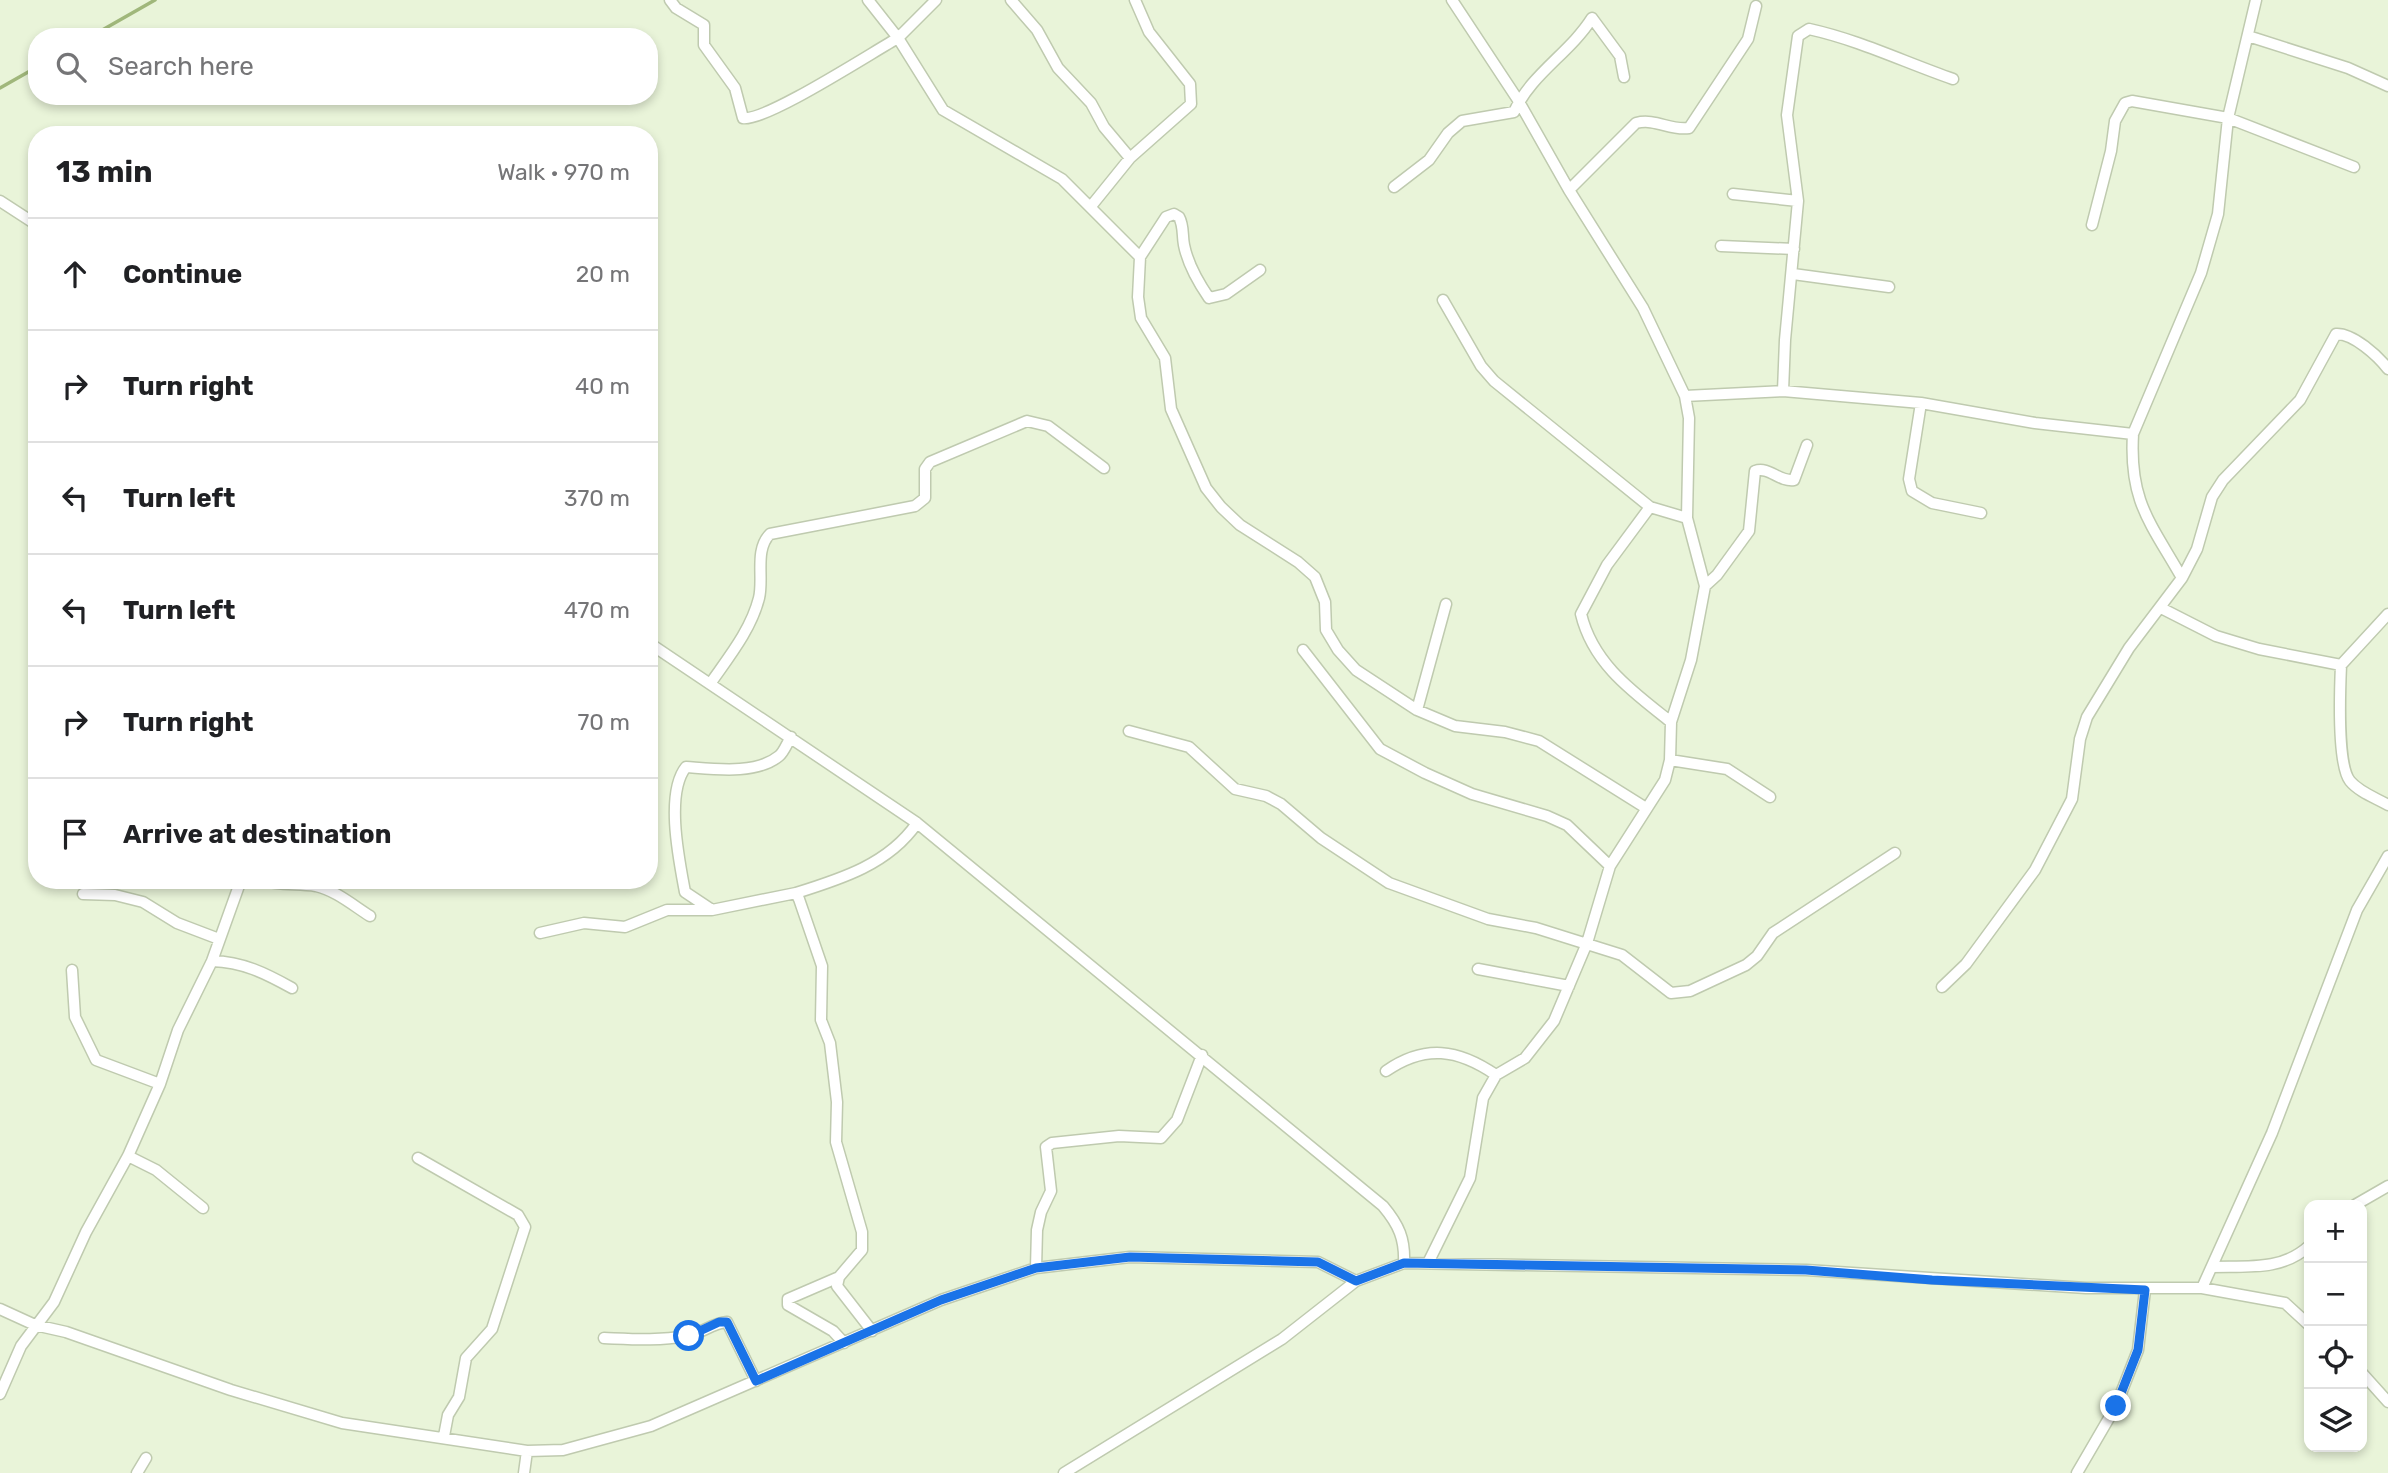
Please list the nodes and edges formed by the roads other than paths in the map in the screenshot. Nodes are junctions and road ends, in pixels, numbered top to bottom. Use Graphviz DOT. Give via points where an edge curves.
graph roads {
  1 [pos="670,0"];
  2 [pos="867,0"];
  3 [pos="936,0"];
  4 [pos="1011,0"];
  5 [pos="1135,0"];
  6 [pos="1452,0"];
  7 [pos="2256,0"];
  8 [pos="1756,6"];
  9 [pos="2248,36"];
  10 [pos="898,38"];
  11 [pos="1624,78"];
  12 [pos="1953,79"];
  13 [pos="2388,86"];
  14 [pos="1518,102"];
  15 [pos="2228,118"];
  16 [pos="1130,158"];
  17 [pos="2354,167"];
  18 [pos="1394,187"];
  19 [pos="1569,190"];
  20 [pos="1733,194"];
  21 [pos="0,201"];
  22 [pos="1798,201"];
  23 [pos="1092,205"];
  24 [pos="28,219"];
  25 [pos="2092,225"];
  26 [pos="1721,246"];
  27 [pos="1794,249"];
  28 [pos="1140,257"];
  29 [pos="1260,270"];
  30 [pos="1793,274"];
  31 [pos="1889,288"];
  32 [pos="1443,300"];
  33 [pos="2388,369"];
  34 [pos="1783,391"];
  35 [pos="1685,396"];
  36 [pos="1921,403"];
  37 [pos="2133,434"];
  38 [pos="1807,445"];
  39 [pos="1104,468"];
  40 [pos="1650,507"];
  41 [pos="1982,513"];
  42 [pos="1687,518"];
  43 [pos="2182,578"];
  44 [pos="1705,586"];
  45 [pos="1446,604"];
  46 [pos="2161,608"];
  47 [pos="2388,614"];
  48 [pos="658,649"];
  49 [pos="1303,650"];
  50 [pos="2341,666"];
  51 [pos="710,684"];
  52 [pos="1417,710"];
  53 [pos="1671,722"];
  54 [pos="1129,731"];
  55 [pos="790,737"];
  56 [pos="1670,760"];
  57 [pos="1770,797"];
  58 [pos="2388,805"];
  59 [pos="1646,808"];
  60 [pos="917,823"];
  61 [pos="1895,853"];
  62 [pos="2388,856"];
  63 [pos="1610,866"];
  64 [pos="238,889"];
  65 [pos="324,889"];
  66 [pos="796,893"];
  67 [pos="83,894"];
  68 [pos="712,910"];
  69 [pos="370,916"];
  70 [pos="540,933"];
  71 [pos="219,939"];
  72 [pos="1587,943"];
  73 [pos="212,961"];
  74 [pos="1478,969"];
  75 [pos="72,970"];
  76 [pos="1569,986"];
  77 [pos="1942,987"];
  78 [pos="292,988"];
  79 [pos="1202,1055"];
  80 [pos="1386,1071"];
  81 [pos="1496,1075"];
  82 [pos="160,1084"];
  83 [pos="128,1156"];
  84 [pos="418,1158"];
  85 [pos="2388,1186"];
  86 [pos="2364,1200"];
  87 [pos="203,1208"];
  88 [pos="2304,1251"];
  89 [pos="1404,1263"];
  90 [pos="1429,1263"];
  91 [pos="2212,1267"];
  92 [pos="1036,1268"];
  93 [pos="839,1277"];
  94 [pos="1356,1281"];
  95 [pos="2202,1288"];
  96 [pos="2145,1290"];
  97 [pos="0,1309"];
  98 [pos="2304,1320"];
  99 [pos="35,1325"];
  100 [pos="872,1331"];
  101 [pos="604,1338"];
  102 [pos="844,1343"];
  103 [pos="2367,1379"];
  104 [pos="756,1381"];
  105 [pos="0,1394"];
  106 [pos="2388,1402"];
  107 [pos="444,1436"];
  108 [pos="527,1451"];
  109 [pos="146,1458"];
  110 [pos="137,1473"];
  111 [pos="524,1473"];
  112 [pos="1064,1473"];
  113 [pos="2077,1473"];
  1 -- 10 [label="street" via="704,25 704,45 735,88 743,118 751,120"];
  2 -- 10 [label="street"];
  3 -- 10 [label="street"];
  4 -- 16 [label="street"];
  5 -- 16 [label="street" via="1149,32 1191,85 1193,94 1191,104"];
  6 -- 14 [label="street"];
  7 -- 9 [label="street"];
  8 -- 19 [label="street" via="1748,39 1689,128 1681,130 1650,120 1636,123"];
  9 -- 13 [label="street"];
  9 -- 15 [label="street"];
  10 -- 23 [label="street" via="943,110 1062,178"];
  11 -- 14 [label="street" via="1620,56 1592,18 1581,36"];
  12 -- 22 [label="street" via="1865,44 1802,31 1787,115"];
  14 -- 18 [label="street" via="1514,112 1462,121 1429,160"];
  14 -- 19 [label="street"];
  15 -- 17 [label="street"];
  15 -- 25 [label="street" via="2125,103 2115,121"];
  15 -- 37 [label="street" via="2218,214 2201,273"];
  16 -- 23 [label="street"];
  19 -- 35 [label="street" via="1643,308"];
  20 -- 22 [label="street"];
  21 -- 24 [label="street"];
  22 -- 27 [label="street"];
  23 -- 28 [label="street"];
  26 -- 27 [label="street"];
  27 -- 30 [label="street"];
  28 -- 29 [label="street" via="1166,217 1174,214 1183,225 1184,246 1196,280 1209,298 1226,294"];
  28 -- 52 [label="street" via="1141,318 1165,358 1171,409 1206,488 1240,525 1315,577 1325,602 1326,630 1338,650 1356,670"];
  30 -- 31 [label="street"];
  30 -- 34 [label="street"];
  32 -- 40 [label="street" via="1494,381"];
  33 -- 43 [label="street" via="2356,341 2336,334 2300,400 2212,497 2197,549"];
  34 -- 35 [label="street"];
  34 -- 36 [label="street"];
  35 -- 42 [label="street" via="1689,418"];
  36 -- 37 [label="street"];
  36 -- 41 [label="street" via="1909,479 1912,491 1932,503"];
  37 -- 43 [label="street" via="2135,493"];
  38 -- 44 [label="street" via="1794,480 1763,469 1755,471 1749,531"];
  39 -- 51 [label="street" via="1048,426 1021,422 930,462 925,470 925,498 915,506 770,534 763,542 760,597 749,624"];
  40 -- 42 [label="street"];
  40 -- 53 [label="street" via="1607,565 1581,614 1585,631 1615,677"];
  42 -- 44 [label="street"];
  43 -- 46 [label="street"];
  44 -- 53 [label="street" via="1691,660"];
  45 -- 52 [label="street"];
  46 -- 50 [label="street" via="2216,636"];
  46 -- 77 [label="street" via="2129,648 2087,717 2072,799 2035,870 1966,964"];
  47 -- 50 [label="street"];
  48 -- 51 [label="street"];
  49 -- 63 [label="street" via="1380,749 1472,794 1567,825"];
  50 -- 58 [label="street" via="2345,771 2353,785"];
  51 -- 55 [label="street"];
  52 -- 59 [label="street" via="1455,726 1539,741"];
  53 -- 56 [label="street"];
  54 -- 72 [label="street" via="1189,747 1235,789 1281,804 1321,838 1389,883 1488,919"];
  55 -- 60 [label="street"];
  55 -- 68 [label="street" via="779,755 765,763 743,768 686,767 678,778 675,803 685,892"];
  56 -- 57 [label="street" via="1727,769"];
  56 -- 59 [label="street" via="1665,780"];
  59 -- 63 [label="street"];
  60 -- 66 [label="street" via="891,851 854,874"];
  60 -- 79 [label="street"];
  61 -- 72 [label="street" via="1773,933 1746,965 1690,991 1671,993 1630,959"];
  62 -- 91 [label="street" via="2357,910 2272,1133"];
  63 -- 72 [label="street"];
  64 -- 71 [label="street"];
  65 -- 69 [label="street"];
  66 -- 68 [label="street"];
  66 -- 93 [label="street" via="822,966 821,1020 830,1043 836,1142 862,1232 862,1250"];
  67 -- 71 [label="street" via="143,902 177,923"];
  68 -- 70 [label="street" via="667,910 625,926 584,923"];
  71 -- 73 [label="street"];
  72 -- 76 [label="street"];
  73 -- 78 [label="street" via="258,970"];
  73 -- 82 [label="street" via="178,1030"];
  74 -- 76 [label="street"];
  75 -- 82 [label="street" via="75,1017 96,1059"];
  76 -- 81 [label="street" via="1554,1021 1525,1058"];
  79 -- 89 [label="street" via="1383,1206 1399,1225"];
  79 -- 92 [label="street" via="1177,1120 1161,1138 1119,1136 1046,1147 1051,1191 1037,1230"];
  80 -- 81 [label="street" via="1405,1058 1435,1052 1460,1055"];
  81 -- 90 [label="street" via="1483,1098 1470,1178"];
  82 -- 83 [label="street"];
  83 -- 87 [label="street" via="156,1170"];
  83 -- 99 [label="street" via="54,1302"];
  84 -- 107 [label="street" via="518,1215 525,1227 492,1329 466,1358 459,1397 448,1415"];
  85 -- 86 [label="street"];
  88 -- 91 [label="street" via="2278,1265"];
  89 -- 90 [label="street"];
  89 -- 94 [label="street"];
  90 -- 96 [label="street" via="1806,1270"];
  91 -- 95 [label="street"];
  92 -- 94 [label="street" via="1130,1257 1318,1262"];
  92 -- 100 [label="street" via="941,1300"];
  93 -- 100 [label="street" via="840,1292"];
  93 -- 102 [label="street" via="788,1299 788,1304 833,1331"];
  94 -- 112 [label="street" via="1282,1339"];
  95 -- 96 [label="street"];
  95 -- 98 [label="street" via="2286,1303"];
  96 -- 113 [label="street" via="2138,1350 2116,1406"];
  97 -- 99 [label="street"];
  99 -- 105 [label="street"];
  99 -- 107 [label="street" via="342,1423"];
  100 -- 102 [label="street"];
  101 -- 104 [label="street" via="689,1336 727,1322"];
  102 -- 104 [label="street"];
  103 -- 106 [label="street"];
  104 -- 108 [label="street" via="651,1426 599,1442"];
  107 -- 108 [label="street"];
  108 -- 111 [label="street"];
  109 -- 110 [label="street"];
}
